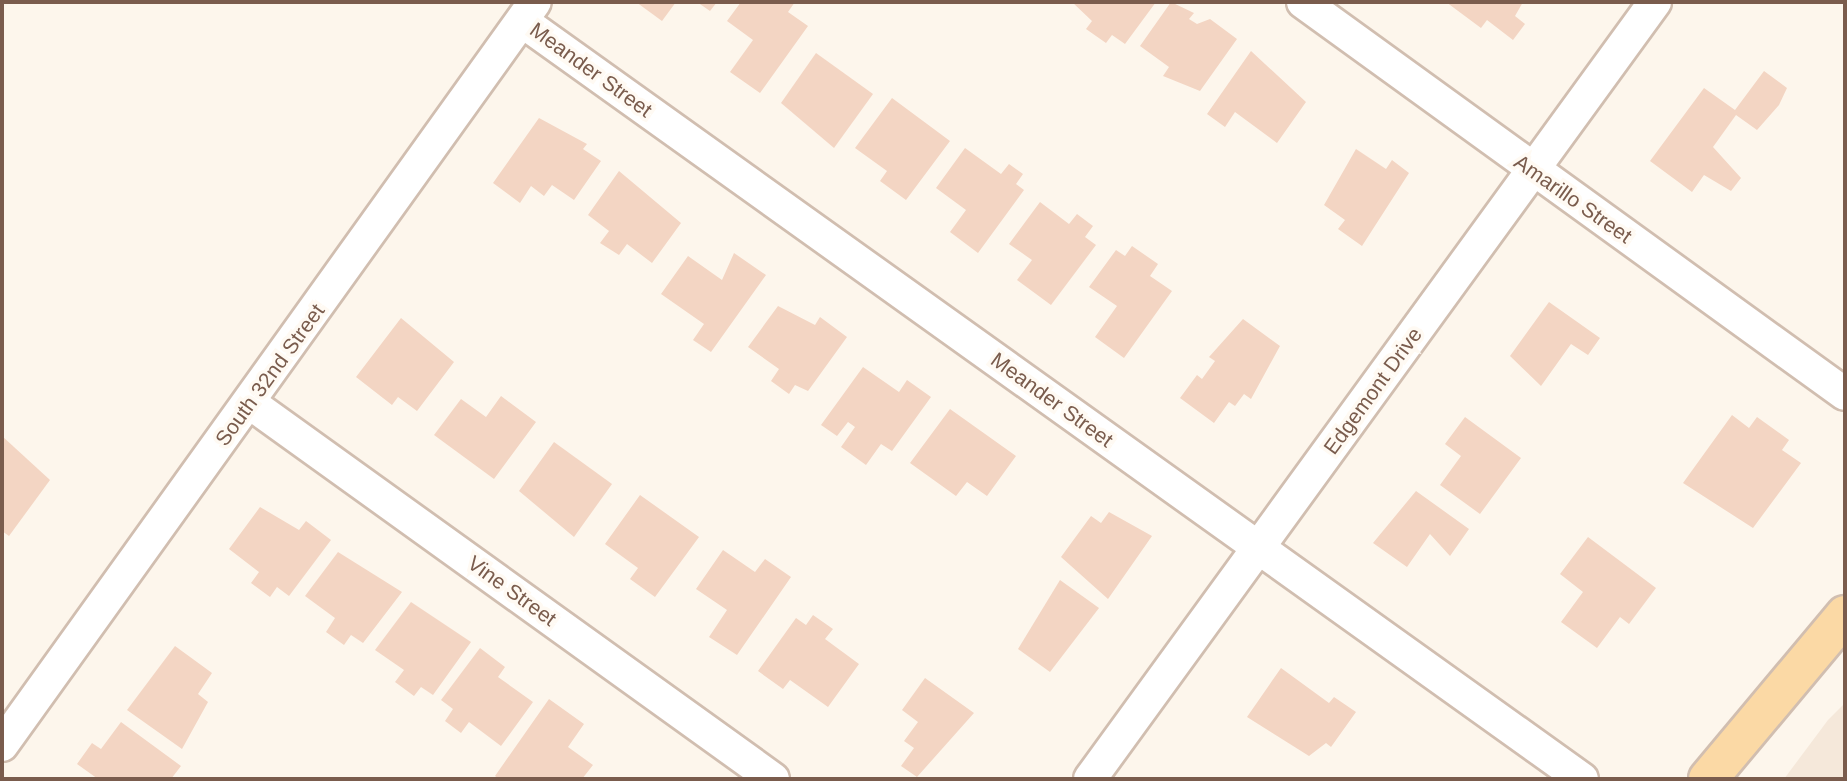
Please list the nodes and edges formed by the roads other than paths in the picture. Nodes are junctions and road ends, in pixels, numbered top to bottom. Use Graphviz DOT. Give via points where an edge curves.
graph roads {
  1 [pos="1303,2"];
  2 [pos="1655,2"];
  3 [pos="529,11"];
  4 [pos="1532,170"];
  5 [pos="1845,394"];
  6 [pos="250,402"];
  7 [pos="1259,548"];
  8 [pos="1845,615"];
  9 [pos="2,746"];
  10 [pos="773,779"];
  11 [pos="1090,779"];
  12 [pos="1582,779"];
  13 [pos="1708,779"];
  1 -- 4 [label="street, Amarillo Street"];
  2 -- 4 [label="street, Edgemont Drive"];
  3 -- 6 [label="street, South 32nd Street"];
  3 -- 7 [label="street, Meander Street"];
  4 -- 5 [label="street, Amarillo Street"];
  4 -- 7 [label="street, Edgemont Drive"];
  6 -- 9 [label="street, South 32nd Street"];
  6 -- 10 [label="street, Vine Street"];
  7 -- 11 [label="street, Edgemont Drive"];
  7 -- 12 [label="street, Meander Street"];
  8 -- 13 [label="main road"];
}
